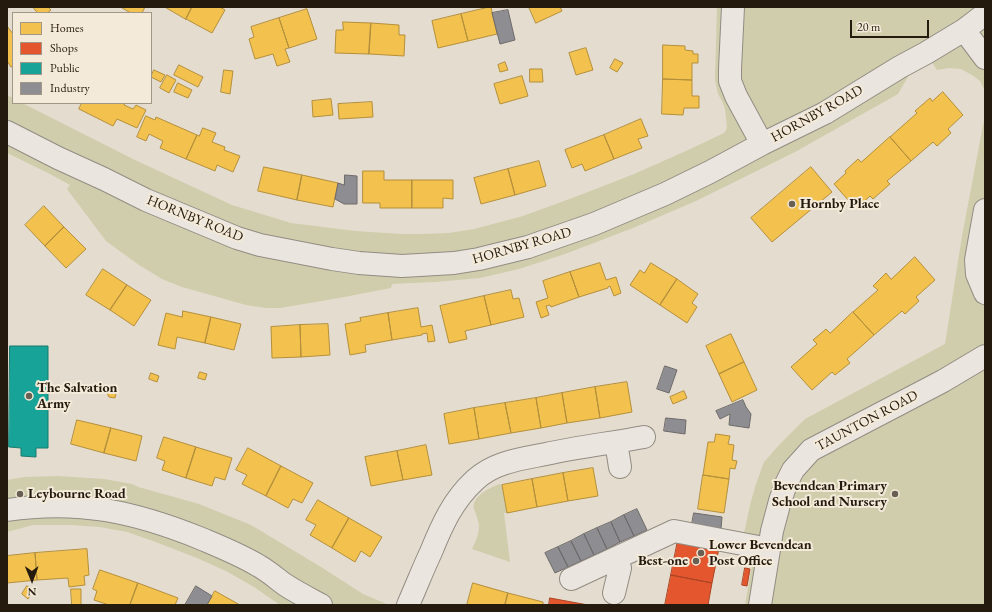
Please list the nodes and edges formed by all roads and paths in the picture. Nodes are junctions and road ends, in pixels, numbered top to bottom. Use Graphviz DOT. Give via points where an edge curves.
graph roads {
  1 [pos="733,7"];
  2 [pos="985,14"];
  3 [pos="964,30"];
  4 [pos="985,58"];
  5 [pos="7,132"];
  6 [pos="762,144"];
  7 [pos="985,210"];
  8 [pos="985,293"];
  9 [pos="985,356"];
  10 [pos="644,437"];
  11 [pos="616,442"];
  12 [pos="620,467"];
  13 [pos="7,510"];
  14 [pos="769,549"];
  15 [pos="616,558"];
  16 [pos="571,579"];
  17 [pos="614,593"];
  18 [pos="321,605"];
  19 [pos="408,605"];
  20 [pos="760,605"];
  1 -- 6 [label="street" via="730,81"];
  2 -- 3 [label="street, HORNBY ROAD"];
  3 -- 4 [label="street"];
  3 -- 6 [label="street, HORNBY ROAD" via="825,113"];
  5 -- 6 [label="street, HORNBY ROAD" via="146,200 237,238 332,259 402,266 479,259 528,247 665,194"];
  7 -- 8 [label="street" via="976,260"];
  9 -- 14 [label="street, TAUNTON ROAD" via="811,450 793,470 786,484"];
  10 -- 11 [label="street"];
  11 -- 12 [label="street"];
  11 -- 19 [label="street" via="515,460 498,466 475,480 457,500 443,522"];
  13 -- 18 [label="street" via="36,506 81,506 148,519 194,535 236,554"];
  14 -- 15 [label="street" via="674,531"];
  14 -- 20 [label="street, TAUNTON ROAD"];
  15 -- 16 [label="street"];
  15 -- 17 [label="street" via="620,568"];
}
